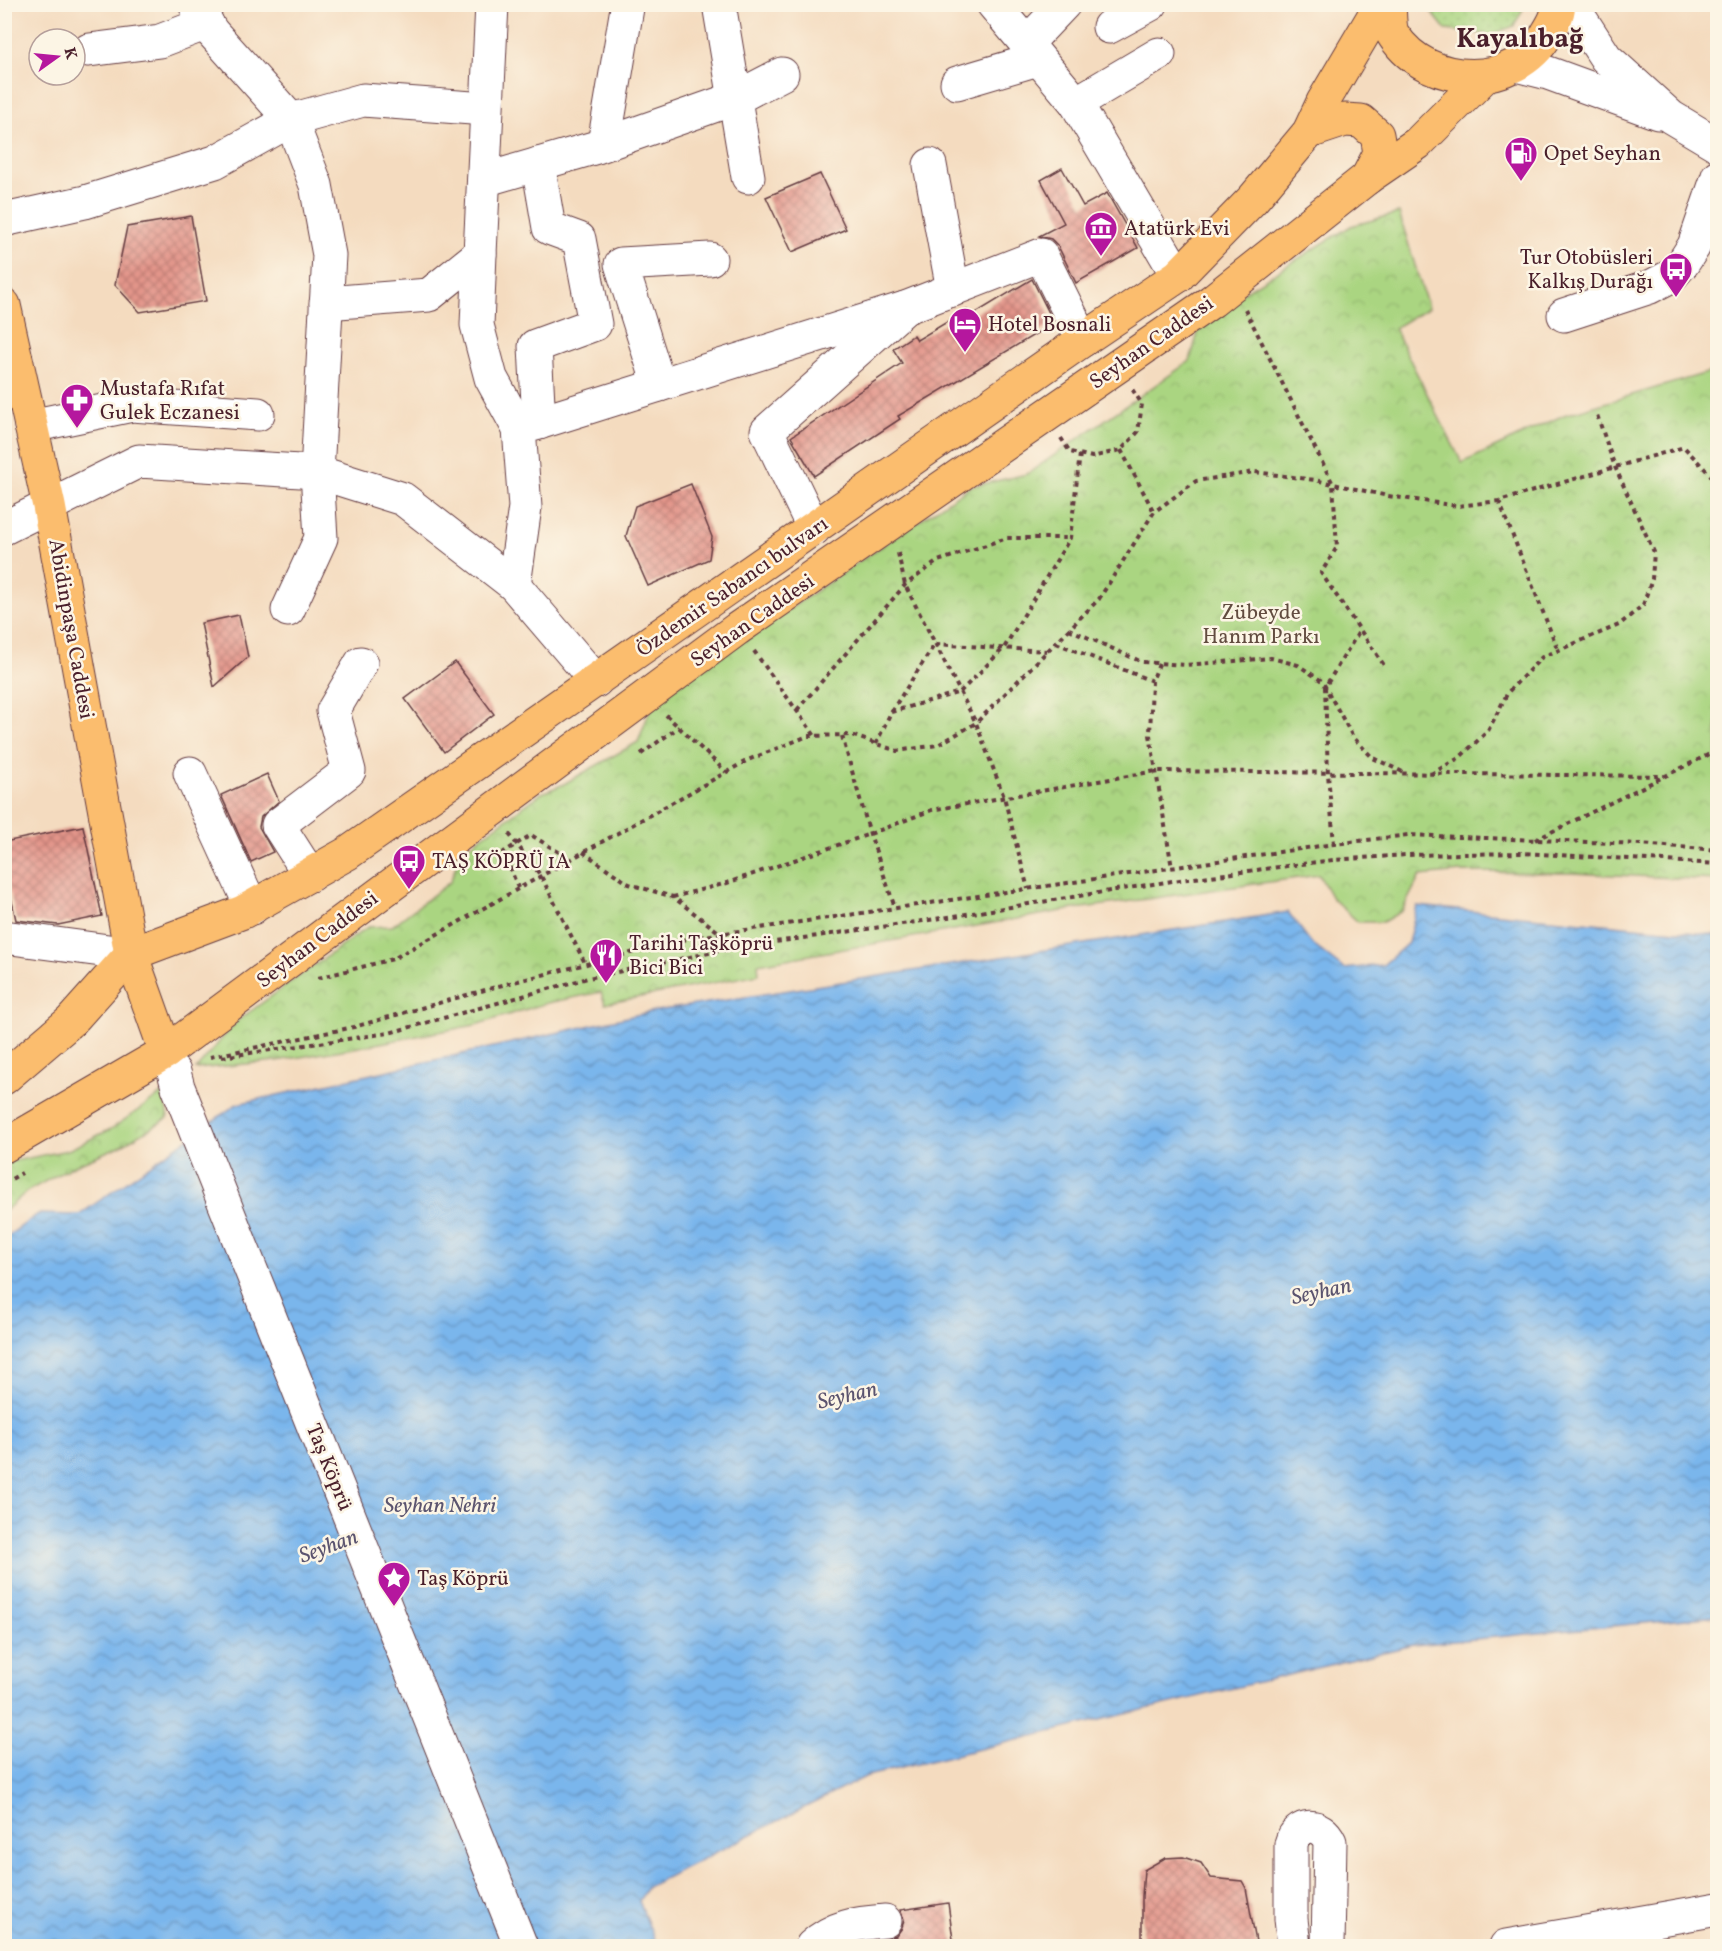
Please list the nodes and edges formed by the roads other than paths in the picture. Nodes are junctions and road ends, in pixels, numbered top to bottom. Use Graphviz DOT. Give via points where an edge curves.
graph roads {
  1 [pos="492,4"];
  2 [pos="718,4"];
  3 [pos="993,4"];
  4 [pos="1064,4"];
  5 [pos="1151,4"];
  6 [pos="1381,4"];
  7 [pos="1389,4"];
  8 [pos="1559,4"];
  9 [pos="1571,4"];
  10 [pos="627,8"];
  11 [pos="201,14"];
  12 [pos="1109,27"];
  13 [pos="89,50"];
  14 [pos="1032,52"];
  15 [pos="1159,54"];
  16 [pos="1516,65"];
  17 [pos="782,74"];
  18 [pos="1486,75"];
  19 [pos="957,83"];
  20 [pos="736,98"];
  21 [pos="1076,103"];
  22 [pos="486,109"];
  23 [pos="1671,117"];
  24 [pos="291,120"];
  25 [pos="1309,132"];
  26 [pos="604,144"];
  27 [pos="1718,145"];
  28 [pos="538,164"];
  29 [pos="930,165"];
  30 [pos="1718,176"];
  31 [pos="748,177"];
  32 [pos="1367,178"];
  33 [pos="484,180"];
  34 [pos="4,220"];
  35 [pos="480,254"];
  36 [pos="710,259"];
  37 [pos="1178,276"];
  38 [pos="954,290"];
  39 [pos="326,303"];
  40 [pos="905,308"];
  41 [pos="1564,315"];
  42 [pos="7,324"];
  43 [pos="1083,340"];
  44 [pos="659,385"];
  45 [pos="258,414"];
  46 [pos="31,426"];
  47 [pos="529,426"];
  48 [pos="317,472"];
  49 [pos="49,507"];
  50 [pos="4,528"];
  51 [pos="814,529"];
  52 [pos="514,585"];
  53 [pos="288,610"];
  54 [pos="361,663"];
  55 [pos="596,681"];
  56 [pos="190,773"];
  57 [pos="310,875"];
  58 [pos="252,908"];
  59 [pos="4,937"];
  60 [pos="131,954"];
  61 [pos="185,1066"];
  62 [pos="4,1078"];
  63 [pos="4,1146"];
  64 [pos="1718,1909"];
  65 [pos="885,1921"];
  66 [pos="521,1947"];
  67 [pos="812,1947"];
  68 [pos="1294,1947"];
  69 [pos="1328,1947"];
  70 [pos="1506,1947"];
  1 -- 22 [label="street"];
  2 -- 20 [label="street"];
  3 -- 14 [label="street"];
  4 -- 14 [label="street"];
  5 -- 12 [label="street"];
  6 -- 25 [label="main road, Özdemir Sabancı bulvarı"];
  7 -- 18 [label="main road" via="1393,35 1417,60 1462,77"];
  8 -- 16 [label="main road" via="1558,16 1539,48"];
  9 -- 23 [label="street" via="1606,58"];
  10 -- 26 [label="street"];
  11 -- 13 [label="street" via="160,41"];
  11 -- 24 [label="street" via="212,32"];
  14 -- 19 [label="street"];
  14 -- 21 [label="street"];
  15 -- 21 [label="street"];
  16 -- 18 [label="main road"];
  16 -- 23 [label="street"];
  17 -- 20 [label="street"];
  18 -- 32 [label="main road, Seyhan Caddesi" via="1418,143"];
  20 -- 26 [label="street"];
  20 -- 31 [label="street"];
  21 -- 37 [label="street"];
  22 -- 24 [label="street" via="363,100"];
  22 -- 33 [label="street"];
  23 -- 27 [label="street"];
  24 -- 34 [label="street" via="215,162 85,202"];
  24 -- 39 [label="street" via="316,185 329,255"];
  25 -- 32 [label="main road" via="1345,120 1360,121 1377,135 1380,153"];
  25 -- 37 [label="main road, Özdemir Sabancı bulvarı" via="1253,199"];
  26 -- 28 [label="street"];
  28 -- 33 [label="street"];
  28 -- 47 [label="street" via="549,228 579,239 595,324 535,346"];
  29 -- 38 [label="street"];
  30 -- 41 [label="street" via="1694,246 1671,276 1650,287"];
  32 -- 61 [label="main road, Seyhan Caddesi" via="1212,300 646,696"];
  33 -- 35 [label="street"];
  35 -- 39 [label="street" via="429,295"];
  35 -- 47 [label="street" via="477,325 491,378"];
  36 -- 44 [label="street" via="621,264"];
  37 -- 43 [label="main road, Özdemir Sabancı bulvarı"];
  38 -- 40 [label="street"];
  38 -- 43 [label="street" via="1041,255"];
  39 -- 48 [label="street"];
  40 -- 44 [label="street"];
  40 -- 51 [label="street" via="767,431"];
  42 -- 46 [label="main road, Abidinpaşa Caddesi"];
  43 -- 51 [label="main road, Özdemir Sabancı bulvarı"];
  44 -- 47 [label="street"];
  45 -- 46 [label="street" via="132,405"];
  46 -- 49 [label="main road, Abidinpaşa Caddesi"];
  47 -- 52 [label="street" via="525,507"];
  48 -- 49 [label="street" via="139,461"];
  48 -- 52 [label="street" via="404,499"];
  48 -- 53 [label="street" via="321,538"];
  49 -- 50 [label="street"];
  49 -- 60 [label="main road, Abidinpaşa Caddesi"];
  51 -- 55 [label="main road, Özdemir Sabancı bulvarı"];
  52 -- 55 [label="street"];
  54 -- 57 [label="street" via="333,711 348,771 278,825"];
  55 -- 57 [label="main road, Özdemir Sabancı bulvarı" via="348,853"];
  56 -- 58 [label="street"];
  57 -- 58 [label="main road, Özdemir Sabancı bulvarı"];
  58 -- 60 [label="main road, Özdemir Sabancı bulvarı"];
  59 -- 60 [label="street"];
  60 -- 61 [label="main road, Abidinpaşa Caddesi"];
  60 -- 62 [label="main road, Özdemir Sabancı bulvarı" via="70,1021"];
  61 -- 63 [label="main road, Seyhan Caddesi"];
  61 -- 66 [label="street, Taș Köprü"];
  64 -- 70 [label="street"];
  65 -- 67 [label="street" via="855,1923 828,1934"];
  68 -- 69 [label="street" via="1290,1919 1291,1844 1296,1833 1313,1826 1321,1829 1330,1842"];
}
